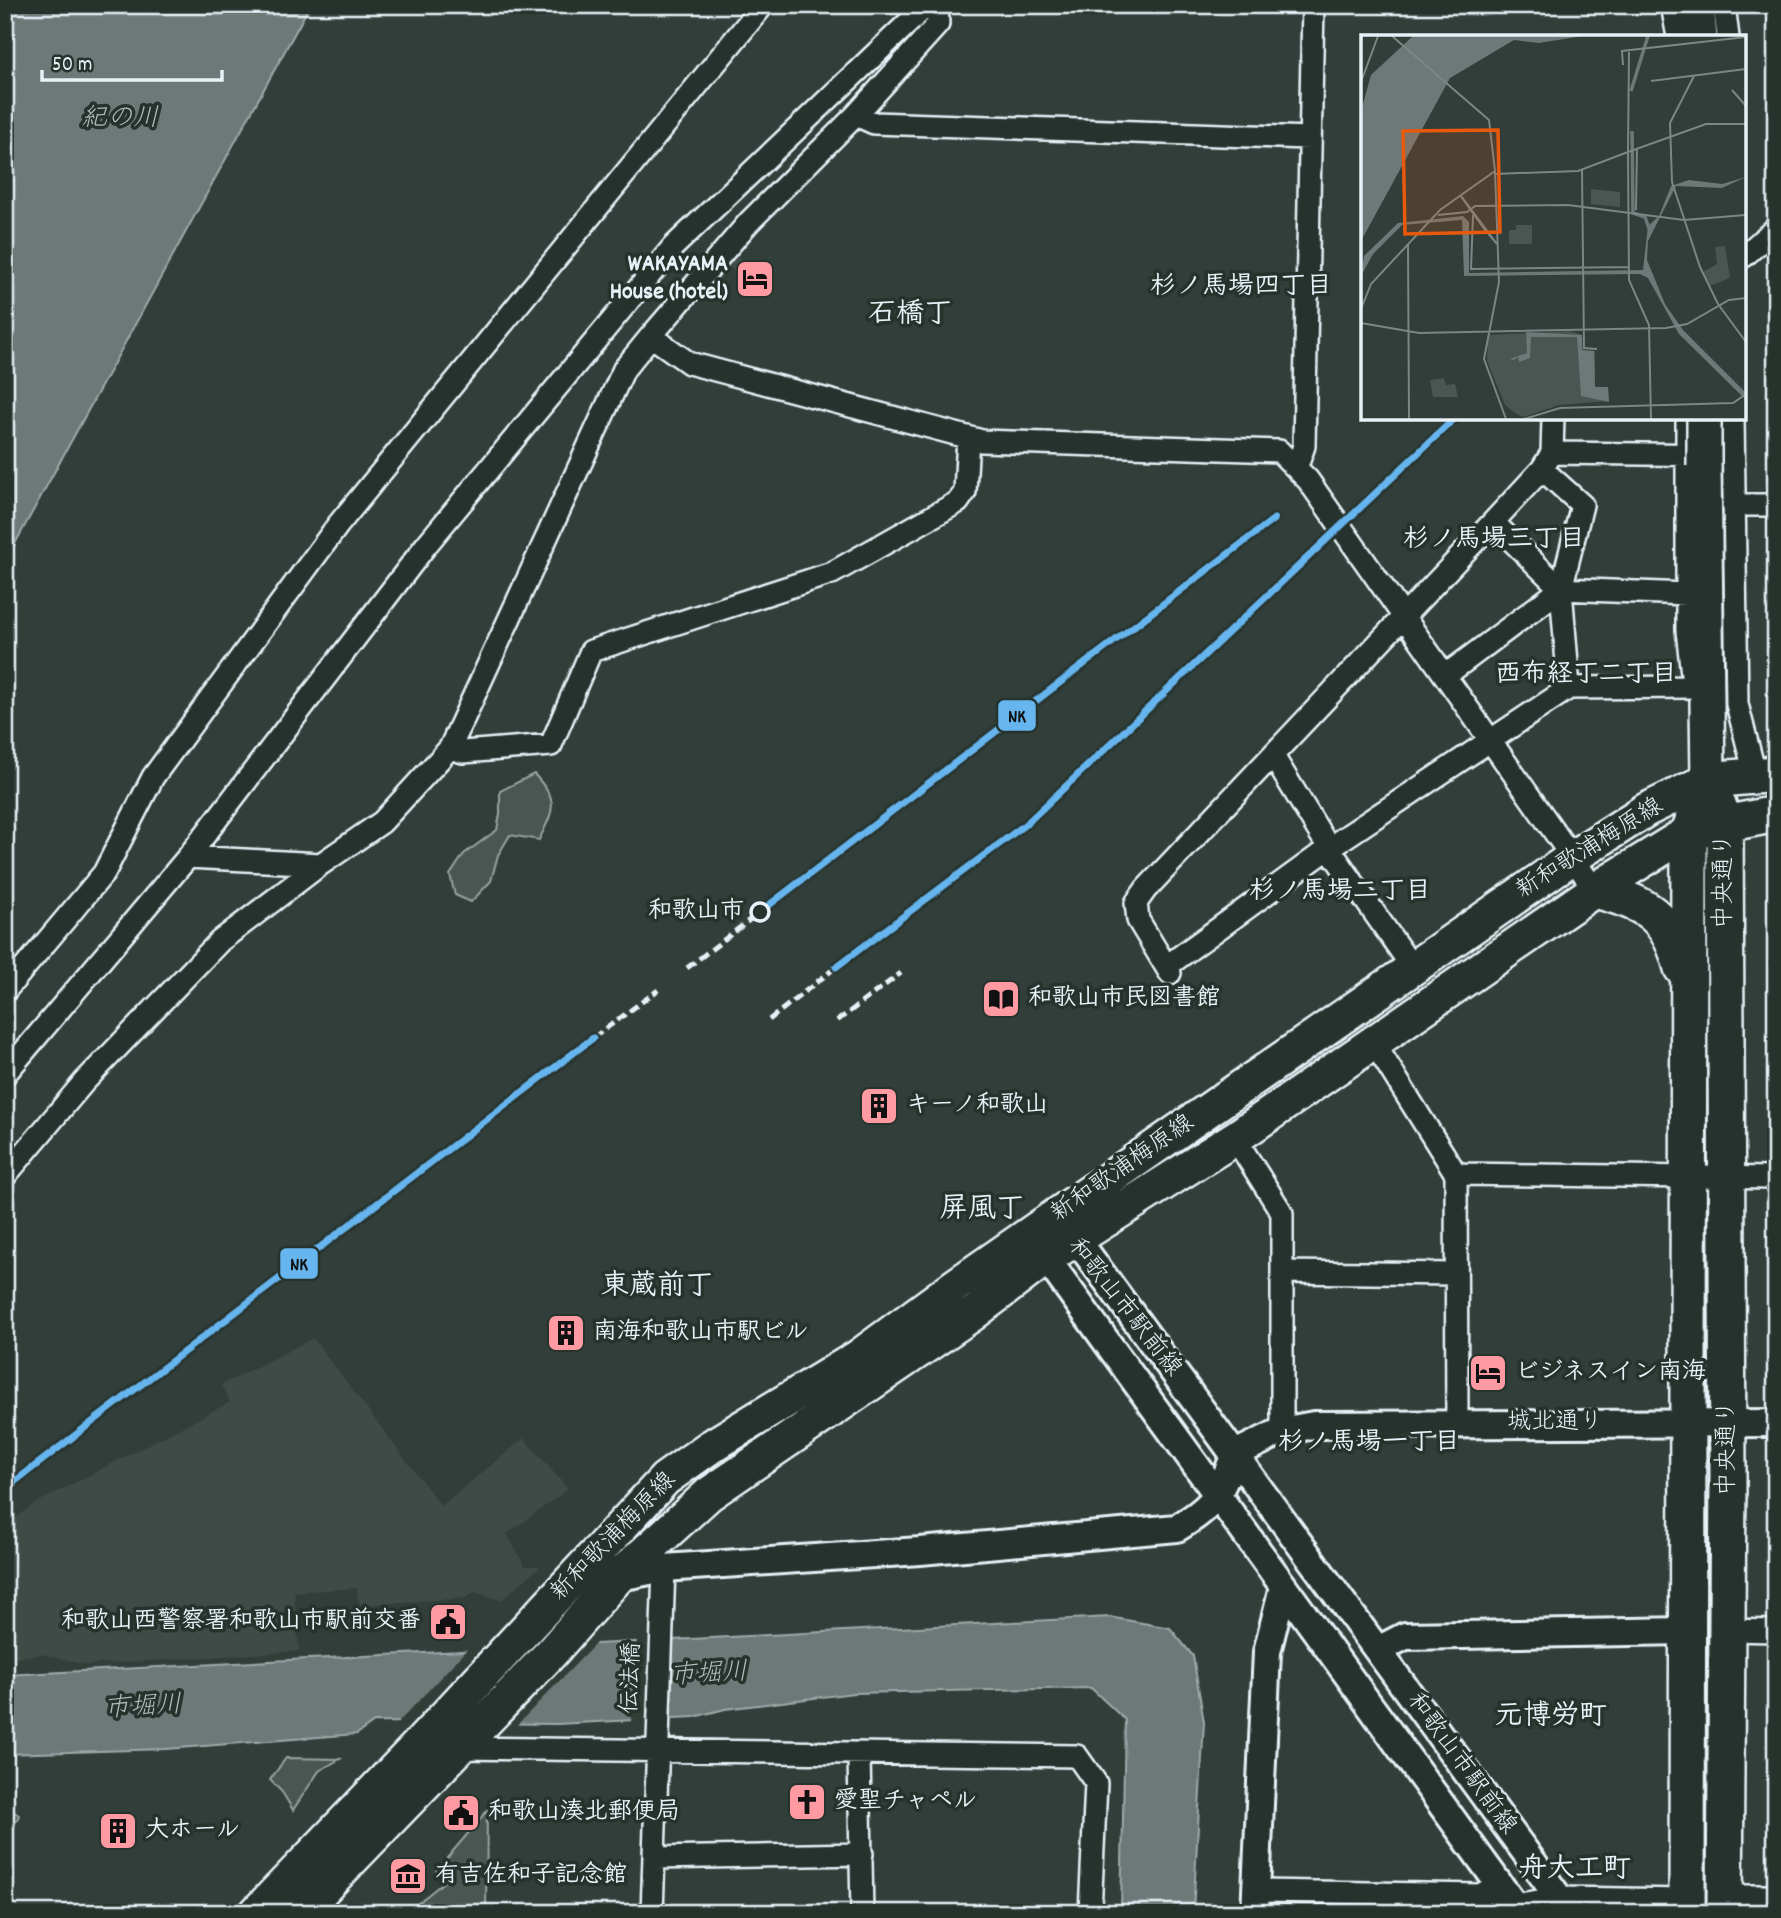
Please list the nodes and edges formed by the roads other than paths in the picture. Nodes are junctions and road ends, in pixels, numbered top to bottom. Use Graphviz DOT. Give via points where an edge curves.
graph roads {
  1 [pos="763,5"];
  2 [pos="927,5"];
  3 [pos="937,5"];
  4 [pos="1313,5"];
  5 [pos="1672,5"];
  6 [pos="1697,5"];
  7 [pos="1724,5"];
  8 [pos="1678,35"];
  9 [pos="1700,35"];
  10 [pos="1728,35"];
  11 [pos="856,115"];
  12 [pos="1309,138"];
  13 [pos="1776,228"];
  14 [pos="1746,254"];
  15 [pos="650,336"];
  16 [pos="1553,420"];
  17 [pos="1688,420"];
  18 [pos="1703,420"];
  19 [pos="1731,420"];
  20 [pos="968,437"];
  21 [pos="1708,459"];
  22 [pos="1547,461"];
  23 [pos="1297,466"];
  24 [pos="1733,505"];
  25 [pos="1776,505"];
  26 [pos="1493,522"];
  27 [pos="1561,589"];
  28 [pos="1687,594"];
  29 [pos="1405,615"];
  30 [pos="1446,675"];
  31 [pos="1693,687"];
  32 [pos="1569,688"];
  33 [pos="1707,717"];
  34 [pos="1489,741"];
  35 [pos="450,748"];
  36 [pos="1273,756"];
  37 [pos="1765,774"];
  38 [pos="1708,780"];
  39 [pos="1776,814"];
  40 [pos="1725,822"];
  41 [pos="1689,832"];
  42 [pos="1329,848"];
  43 [pos="1573,856"];
  44 [pos="188,857"];
  45 [pos="321,864"];
  46 [pos="1595,890"];
  47 [pos="1412,967"];
  48 [pos="5,991"];
  49 [pos="1689,996"];
  50 [pos="1374,1043"];
  51 [pos="5,1074"];
  52 [pos="1235,1138"];
  53 [pos="1456,1174"];
  54 [pos="5,1176"];
  55 [pos="1776,1178"];
  56 [pos="1686,1179"];
  57 [pos="1725,1179"];
  58 [pos="1047,1222"];
  59 [pos="1077,1240"];
  60 [pos="1046,1258"];
  61 [pos="1283,1272"];
  62 [pos="1456,1274"];
  63 [pos="1457,1423"];
  64 [pos="1686,1423"];
  65 [pos="1728,1423"];
  66 [pos="1776,1423"];
  67 [pos="1282,1431"];
  68 [pos="1235,1454"];
  69 [pos="1219,1496"];
  70 [pos="656,1560"];
  71 [pos="617,1578"];
  72 [pos="568,1583"];
  73 [pos="1283,1587"];
  74 [pos="1726,1630"];
  75 [pos="1688,1631"];
  76 [pos="1776,1631"];
  77 [pos="1378,1650"];
  78 [pos="462,1744"];
  79 [pos="656,1744"];
  80 [pos="859,1754"];
  81 [pos="862,1854"];
  82 [pos="654,1858"];
  83 [pos="1776,1896"];
  84 [pos="1256,1902"];
  85 [pos="1508,1904"];
  86 [pos="1725,1904"];
  87 [pos="1564,1905"];
  88 [pos="1687,1906"];
  89 [pos="256,1913"];
  90 [pos="300,1913"];
  91 [pos="652,1913"];
  92 [pos="862,1913"];
  93 [pos="1090,1913"];
  1 -- 48 [label="street" via="338,525 153,777 104,873"];
  2 -- 44 [label="street" via="673,247 427,544"];
  3 -- 11 [label="street" via="938,24"];
  4 -- 12 [label="street"];
  5 -- 8 [label="street"];
  6 -- 9 [label="main road"];
  7 -- 10 [label="street"];
  11 -- 12 [label="street" via="874,123"];
  11 -- 15 [label="street" via="749,222"];
  12 -- 23 [label="street" via="1304,446"];
  13 -- 14 [label="street"];
  15 -- 20 [label="street" via="689,363"];
  15 -- 35 [label="street" via="624,369"];
  16 -- 22 [label="street"];
  17 -- 21 [label="street"];
  18 -- 21 [label="main road, bridge"];
  19 -- 21 [label="street"];
  20 -- 23 [label="street" via="1279,451"];
  20 -- 35 [label="street" via="965,492 958,502 832,573 591,651 551,745 463,752"];
  21 -- 22 [label="street"];
  21 -- 24 [label="street"];
  21 -- 28 [label="street"];
  21 -- 33 [label="main road"];
  22 -- 26 [label="street"];
  22 -- 27 [label="street" via="1582,505"];
  23 -- 29 [label="street"];
  24 -- 25 [label="street"];
  24 -- 37 [label="street" via="1737,704"];
  26 -- 27 [label="street"];
  26 -- 29 [label="street"];
  27 -- 28 [label="street"];
  27 -- 30 [label="street"];
  27 -- 32 [label="street"];
  28 -- 31 [label="street"];
  29 -- 30 [label="street"];
  29 -- 36 [label="street"];
  30 -- 34 [label="street"];
  31 -- 32 [label="street"];
  31 -- 33 [label="street"];
  32 -- 34 [label="street"];
  33 -- 38 [label="main road"];
  34 -- 42 [label="street"];
  34 -- 43 [label="street"];
  35 -- 45 [label="street" via="382,822"];
  36 -- 42 [label="street"];
  36 -- 42 [label="street" via="1136,903 1138,920 1168,970"];
  37 -- 38 [label="highway"];
  38 -- 40 [label="highway, 中央通り"];
  38 -- 41 [label="highway, 中央通り"];
  38 -- 43 [label="main road, 新和歌浦梅原線" via="1646,810"];
  39 -- 40 [label="highway"];
  40 -- 41 [label="highway"];
  40 -- 57 [label="highway, 中央通り"];
  41 -- 46 [label="main road, 新和歌浦梅原線"];
  41 -- 49 [label="highway, 中央通り"];
  42 -- 47 [label="street"];
  43 -- 46 [label="street"];
  43 -- 47 [label="main road, 新和歌浦梅原線"];
  44 -- 45 [label="street"];
  44 -- 51 [label="street"];
  45 -- 54 [label="street" via="220,942 84,1082"];
  46 -- 49 [label="highway" via="1649,910 1668,928"];
  46 -- 50 [label="main road, 新和歌浦梅原線"];
  47 -- 58 [label="main road, 新和歌浦梅原線"];
  49 -- 56 [label="highway, 中央通り"];
  50 -- 52 [label="main road, 新和歌浦梅原線"];
  50 -- 53 [label="street"];
  52 -- 59 [label="main road, 新和歌浦梅原線"];
  52 -- 61 [label="street" via="1282,1213"];
  53 -- 56 [label="street"];
  53 -- 62 [label="street"];
  55 -- 57 [label="street"];
  56 -- 57 [label="street"];
  56 -- 64 [label="highway, 中央通り"];
  57 -- 65 [label="highway, 中央通り"];
  58 -- 59 [label="street, 和歌山市駅前線"];
  58 -- 60 [label="street, 和歌山市駅前線"];
  58 -- 72 [label="main road, 新和歌浦梅原線" via="858,1357 665,1479"];
  59 -- 60 [label="main road, 新和歌浦梅原線"];
  59 -- 68 [label="street, 和歌山市駅前線"];
  60 -- 69 [label="street, 和歌山市駅前線"];
  60 -- 70 [label="main road, 新和歌浦梅原線" via="974,1313 709,1494"];
  61 -- 62 [label="street"];
  61 -- 67 [label="street"];
  62 -- 63 [label="street"];
  63 -- 64 [label="street, 城北通り"];
  63 -- 67 [label="street, 城北通り" via="1334,1424"];
  64 -- 65 [label="street, 城北通り"];
  64 -- 75 [label="highway, 中央通り"];
  65 -- 66 [label="street, 城北通り"];
  65 -- 74 [label="highway, 中央通り"];
  67 -- 68 [label="street, 城北通り"];
  68 -- 69 [label="street"];
  68 -- 77 [label="street, 和歌山市駅前線"];
  69 -- 70 [label="street" via="1200,1515 1177,1528 907,1552"];
  69 -- 73 [label="street, 和歌山市駅前線"];
  70 -- 71 [label="main road, 新和歌浦梅原線"];
  70 -- 79 [label="street, 伝法橋" via="660,1621"];
  71 -- 72 [label="street"];
  71 -- 78 [label="main road, 新和歌浦梅原線"];
  72 -- 89 [label="main road, 新和歌浦梅原線"];
  73 -- 84 [label="street" via="1267,1652"];
  73 -- 85 [label="street, 和歌山市駅前線"];
  74 -- 76 [label="street"];
  74 -- 86 [label="highway, 中央通り"];
  75 -- 77 [label="street" via="1405,1636"];
  75 -- 88 [label="highway, 中央通り"];
  77 -- 87 [label="street, 和歌山市駅前線"];
  78 -- 79 [label="street"];
  78 -- 90 [label="main road, 新和歌浦梅原線"];
  79 -- 80 [label="street"];
  79 -- 82 [label="street, 伝法橋"];
  80 -- 81 [label="street"];
  80 -- 93 [label="street" via="1077,1756 1096,1783"];
  81 -- 82 [label="street"];
  81 -- 92 [label="street"];
  82 -- 91 [label="street, 伝法橋"];
  83 -- 86 [label="street"];
  84 -- 85 [label="street" via="1480,1895"];
  85 -- 87 [label="street"];
  87 -- 88 [label="street"];
}
